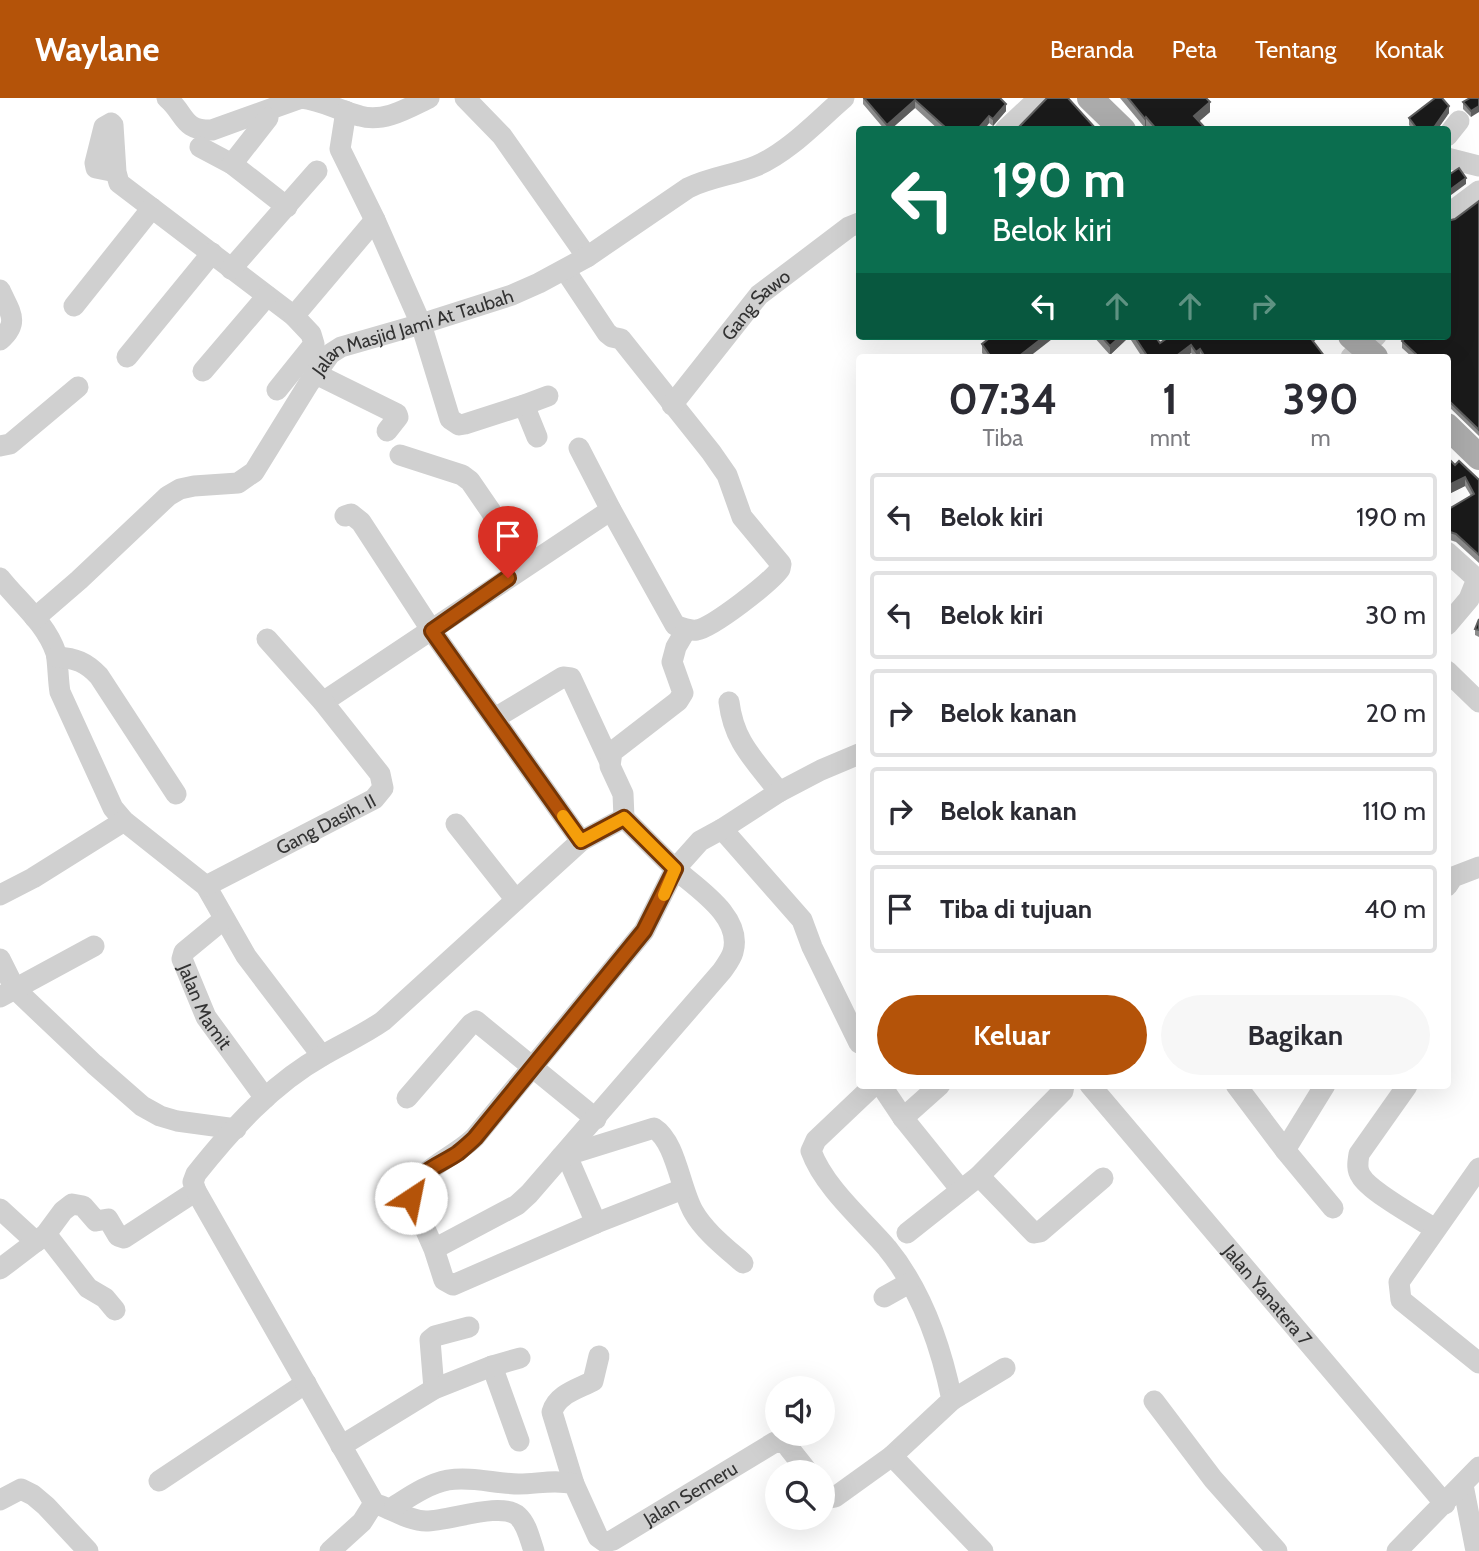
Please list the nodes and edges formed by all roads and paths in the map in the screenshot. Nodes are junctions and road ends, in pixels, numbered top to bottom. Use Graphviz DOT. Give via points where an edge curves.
graph roads {
  1 [pos="167,98"];
  2 [pos="429,98"];
  3 [pos="465,98"];
  4 [pos="844,98"];
  5 [pos="1039,98"];
  6 [pos="1090,98"];
  7 [pos="346,111"];
  8 [pos="268,118"];
  9 [pos="1009,126"];
  10 [pos="1119,126"];
  11 [pos="200,147"];
  12 [pos="1451,159"];
  13 [pos="232,164"];
  14 [pos="1479,166"];
  15 [pos="317,171"];
  16 [pos="116,172"];
  17 [pos="1479,191"];
  18 [pos="287,207"];
  19 [pos="152,208"];
  20 [pos="1451,212"];
  21 [pos="375,220"];
  22 [pos="856,224"];
  23 [pos="212,253"];
  24 [pos="587,257"];
  25 [pos="232,269"];
  26 [pos="565,270"];
  27 [pos="0,290"];
  28 [pos="267,296"];
  29 [pos="74,306"];
  30 [pos="294,316"];
  31 [pos="421,324"];
  32 [pos="0,340"];
  33 [pos="127,357"];
  34 [pos="203,371"];
  35 [pos="316,374"];
  36 [pos="78,387"];
  37 [pos="277,390"];
  38 [pos="548,396"];
  39 [pos="524,405"];
  40 [pos="672,405"];
  41 [pos="1451,430"];
  42 [pos="387,431"];
  43 [pos="537,437"];
  44 [pos="0,446"];
  45 [pos="579,448"];
  46 [pos="400,455"];
  47 [pos="1479,457"];
  48 [pos="611,510"];
  49 [pos="345,516"];
  50 [pos="1451,555"];
  51 [pos="527,564"];
  52 [pos="0,578"];
  53 [pos="35,618"];
  54 [pos="1451,620"];
  55 [pos="686,630"];
  56 [pos="432,631"];
  57 [pos="267,639"];
  58 [pos="57,657"];
  59 [pos="1451,675"];
  60 [pos="323,702"];
  61 [pos="729,702"];
  62 [pos="1479,702"];
  63 [pos="495,718"];
  64 [pos="856,755"];
  65 [pos="609,760"];
  66 [pos="779,792"];
  67 [pos="176,793"];
  68 [pos="624,818"];
  69 [pos="124,821"];
  70 [pos="456,824"];
  71 [pos="722,829"];
  72 [pos="581,841"];
  73 [pos="1479,867"];
  74 [pos="675,869"];
  75 [pos="1451,877"];
  76 [pos="206,886"];
  77 [pos="0,895"];
  78 [pos="516,900"];
  79 [pos="224,919"];
  80 [pos="94,946"];
  81 [pos="0,959"];
  82 [pos="8,993"];
  83 [pos="856,1036"];
  84 [pos="322,1056"];
  85 [pos="532,1066"];
  86 [pos="869,1089"];
  87 [pos="884,1089"];
  88 [pos="936,1089"];
  89 [pos="1063,1089"];
  90 [pos="1093,1089"];
  91 [pos="1239,1089"];
  92 [pos="1323,1089"];
  93 [pos="1405,1089"];
  94 [pos="265,1098"];
  95 [pos="407,1098"];
  96 [pos="903,1118"];
  97 [pos="596,1119"];
  98 [pos="236,1129"];
  99 [pos="1285,1150"];
  100 [pos="563,1157"];
  101 [pos="1479,1168"];
  102 [pos="979,1175"];
  103 [pos="1103,1178"];
  104 [pos="683,1189"];
  105 [pos="961,1190"];
  106 [pos="196,1191"];
  107 [pos="1471,1196"];
  108 [pos="1333,1208"];
  109 [pos="0,1209"];
  110 [pos="597,1223"];
  111 [pos="1435,1230"];
  112 [pos="907,1233"];
  113 [pos="41,1238"];
  114 [pos="434,1249"];
  115 [pos="743,1263"];
  116 [pos="0,1269"];
  117 [pos="909,1283"];
  118 [pos="884,1297"];
  119 [pos="115,1310"];
  120 [pos="469,1327"];
  121 [pos="599,1356"];
  122 [pos="520,1357"];
  123 [pos="1479,1363"];
  124 [pos="492,1366"];
  125 [pos="1005,1368"];
  126 [pos="306,1383"];
  127 [pos="435,1389"];
  128 [pos="952,1400"];
  129 [pos="1154,1401"];
  130 [pos="519,1441"];
  131 [pos="341,1446"];
  132 [pos="892,1456"];
  133 [pos="798,1460"];
  134 [pos="1479,1467"];
  135 [pos="159,1481"];
  136 [pos="574,1484"];
  137 [pos="1463,1485"];
  138 [pos="835,1497"];
  139 [pos="0,1500"];
  140 [pos="1445,1504"];
  141 [pos="382,1506"];
  142 [pos="961,1543"];
  143 [pos="88,1551"];
  144 [pos="330,1551"];
  145 [pos="534,1551"];
  146 [pos="983,1551"];
  147 [pos="1277,1551"];
  148 [pos="1397,1551"];
  149 [pos="1476,1551"];
  1 -- 7 [label="street" via="183,120 200,131 301,98"];
  2 -- 7 [label="street" via="384,117 361,117"];
  3 -- 24 [label="street" via="502,136"];
  4 -- 24 [label="street, Jalan Masjid Jami At Taubah" via="772,157 688,188"];
  5 -- 9 [label="street"];
  6 -- 10 [label="main road"];
  7 -- 21 [label="street" via="340,149"];
  8 -- 13 [label="street"];
  11 -- 13 [label="street"];
  12 -- 14 [label="street"];
  13 -- 18 [label="street"];
  15 -- 18 [label="street"];
  16 -- 19 [label="street" via="119,183"];
  17 -- 20 [label="street"];
  18 -- 25 [label="street"];
  19 -- 23 [label="street"];
  19 -- 29 [label="street"];
  21 -- 30 [label="street"];
  21 -- 31 [label="street"];
  22 -- 40 [label="street, Gang Sawo" via="759,295"];
  23 -- 25 [label="street"];
  23 -- 33 [label="street"];
  24 -- 26 [label="street, Jalan Masjid Jami At Taubah"];
  25 -- 28 [label="street"];
  26 -- 31 [label="street, Jalan Masjid Jami At Taubah" via="512,295"];
  26 -- 40 [label="street" via="607,332 621,339"];
  27 -- 32 [label="street" via="13,318 12,327"];
  28 -- 30 [label="street"];
  28 -- 34 [label="street"];
  30 -- 37 [label="street" via="314,344"];
  31 -- 35 [label="street, Jalan Masjid Jami At Taubah" via="341,347"];
  31 -- 39 [label="street" via="455,424"];
  35 -- 42 [label="street" via="397,414"];
  35 -- 53 [label="street, Jalan Masjid Jami At Taubah" via="254,472 239,483 194,486 167,496"];
  36 -- 44 [label="street" via="10,444"];
  38 -- 39 [label="street"];
  39 -- 43 [label="street"];
  40 -- 55 [label="street" via="727,475 742,517 781,564 777,574 722,618 698,630"];
  41 -- 47 [label="main road"];
  45 -- 48 [label="street"];
  46 -- 51 [label="street" via="470,481"];
  48 -- 51 [label="street"];
  48 -- 55 [label="street" via="676,625"];
  49 -- 56 [label="street" via="351,514 361,522"];
  50 -- 54 [label="street" via="1477,579 1469,599"];
  51 -- 56 [label="street"];
  52 -- 53 [label="street"];
  53 -- 58 [label="street"];
  55 -- 65 [label="street" via="672,662 683,693 617,746"];
  56 -- 60 [label="street"];
  56 -- 63 [label="street"];
  57 -- 60 [label="street, Gang Dasih. II"];
  58 -- 67 [label="street" via="84,662 99,676"];
  58 -- 69 [label="street" via="66,708 113,808"];
  59 -- 62 [label="street"];
  60 -- 76 [label="street, Gang Dasih. II" via="380,775 383,788 374,799"];
  61 -- 66 [label="street" via="742,745"];
  63 -- 65 [label="street" via="564,677 571,678"];
  63 -- 72 [label="street"];
  64 -- 66 [label="street"];
  65 -- 68 [label="street" via="623,794"];
  66 -- 71 [label="street"];
  68 -- 72 [label="street"];
  68 -- 74 [label="street"];
  69 -- 76 [label="street"];
  69 -- 77 [label="street"];
  70 -- 78 [label="street"];
  71 -- 74 [label="street" via="700,841"];
  71 -- 83 [label="street" via="802,920"];
  72 -- 78 [label="street"];
  73 -- 75 [label="street"];
  74 -- 85 [label="street" via="644,931"];
  74 -- 97 [label="street" via="728,920 735,937 732,956"];
  76 -- 79 [label="street"];
  78 -- 84 [label="street" via="383,1021"];
  79 -- 84 [label="street" via="246,956"];
  79 -- 94 [label="street, Jalan Mamit" via="184,952 182,959 206,1017"];
  80 -- 82 [label="street"];
  81 -- 82 [label="street"];
  82 -- 98 [label="street" via="142,1106 177,1121"];
  84 -- 94 [label="street"];
  85 -- 95 [label="street" via="476,1021"];
  85 -- 97 [label="street"];
  85 -- 114 [label="street" via="475,1138 411,1188 411,1198"];
  86 -- 117 [label="street" via="816,1140 811,1151 831,1185 888,1250"];
  87 -- 96 [label="street"];
  88 -- 96 [label="street"];
  89 -- 102 [label="street"];
  90 -- 140 [label="street, Jalan Yanatera 7"];
  91 -- 99 [label="street"];
  92 -- 99 [label="street"];
  93 -- 111 [label="street" via="1359,1154 1357,1165 1371,1187"];
  94 -- 98 [label="street"];
  96 -- 105 [label="street"];
  97 -- 100 [label="street"];
  98 -- 106 [label="street" via="196,1174"];
  99 -- 108 [label="street"];
  100 -- 104 [label="street" via="654,1128 669,1148"];
  100 -- 110 [label="street"];
  100 -- 114 [label="street" via="517,1205"];
  101 -- 107 [label="street"];
  102 -- 103 [label="street" via="1034,1233"];
  102 -- 105 [label="street"];
  104 -- 110 [label="street"];
  104 -- 115 [label="street" via="698,1220"];
  105 -- 112 [label="street"];
  106 -- 113 [label="street" via="124,1238 108,1219 96,1221 78,1203 63,1211"];
  106 -- 126 [label="street"];
  107 -- 111 [label="street"];
  109 -- 113 [label="street"];
  110 -- 114 [label="street" via="453,1285 444,1280"];
  111 -- 123 [label="street" via="1399,1282 1401,1300"];
  113 -- 116 [label="street"];
  113 -- 119 [label="street"];
  117 -- 118 [label="street"];
  117 -- 128 [label="street" via="933,1327"];
  120 -- 127 [label="street" via="430,1340"];
  121 -- 136 [label="street" via="593,1381 561,1397 552,1412"];
  122 -- 124 [label="street"];
  124 -- 127 [label="street"];
  124 -- 130 [label="street"];
  125 -- 128 [label="street"];
  126 -- 131 [label="street"];
  126 -- 135 [label="street"];
  127 -- 131 [label="street"];
  128 -- 132 [label="street"];
  129 -- 147 [label="street" via="1213,1479"];
  131 -- 141 [label="street"];
  132 -- 138 [label="street"];
  132 -- 142 [label="street"];
  133 -- 136 [label="street, Jalan Semeru" via="785,1443 775,1442 605,1542 598,1537"];
  134 -- 137 [label="street"];
  136 -- 141 [label="street" via="448,1480"];
  137 -- 140 [label="street"];
  137 -- 149 [label="street"];
  139 -- 143 [label="street" via="21,1489 33,1495"];
  140 -- 148 [label="street"];
  141 -- 144 [label="street"];
  141 -- 145 [label="street" via="422,1521 508,1510 524,1524"];
  142 -- 146 [label="street"];
}
